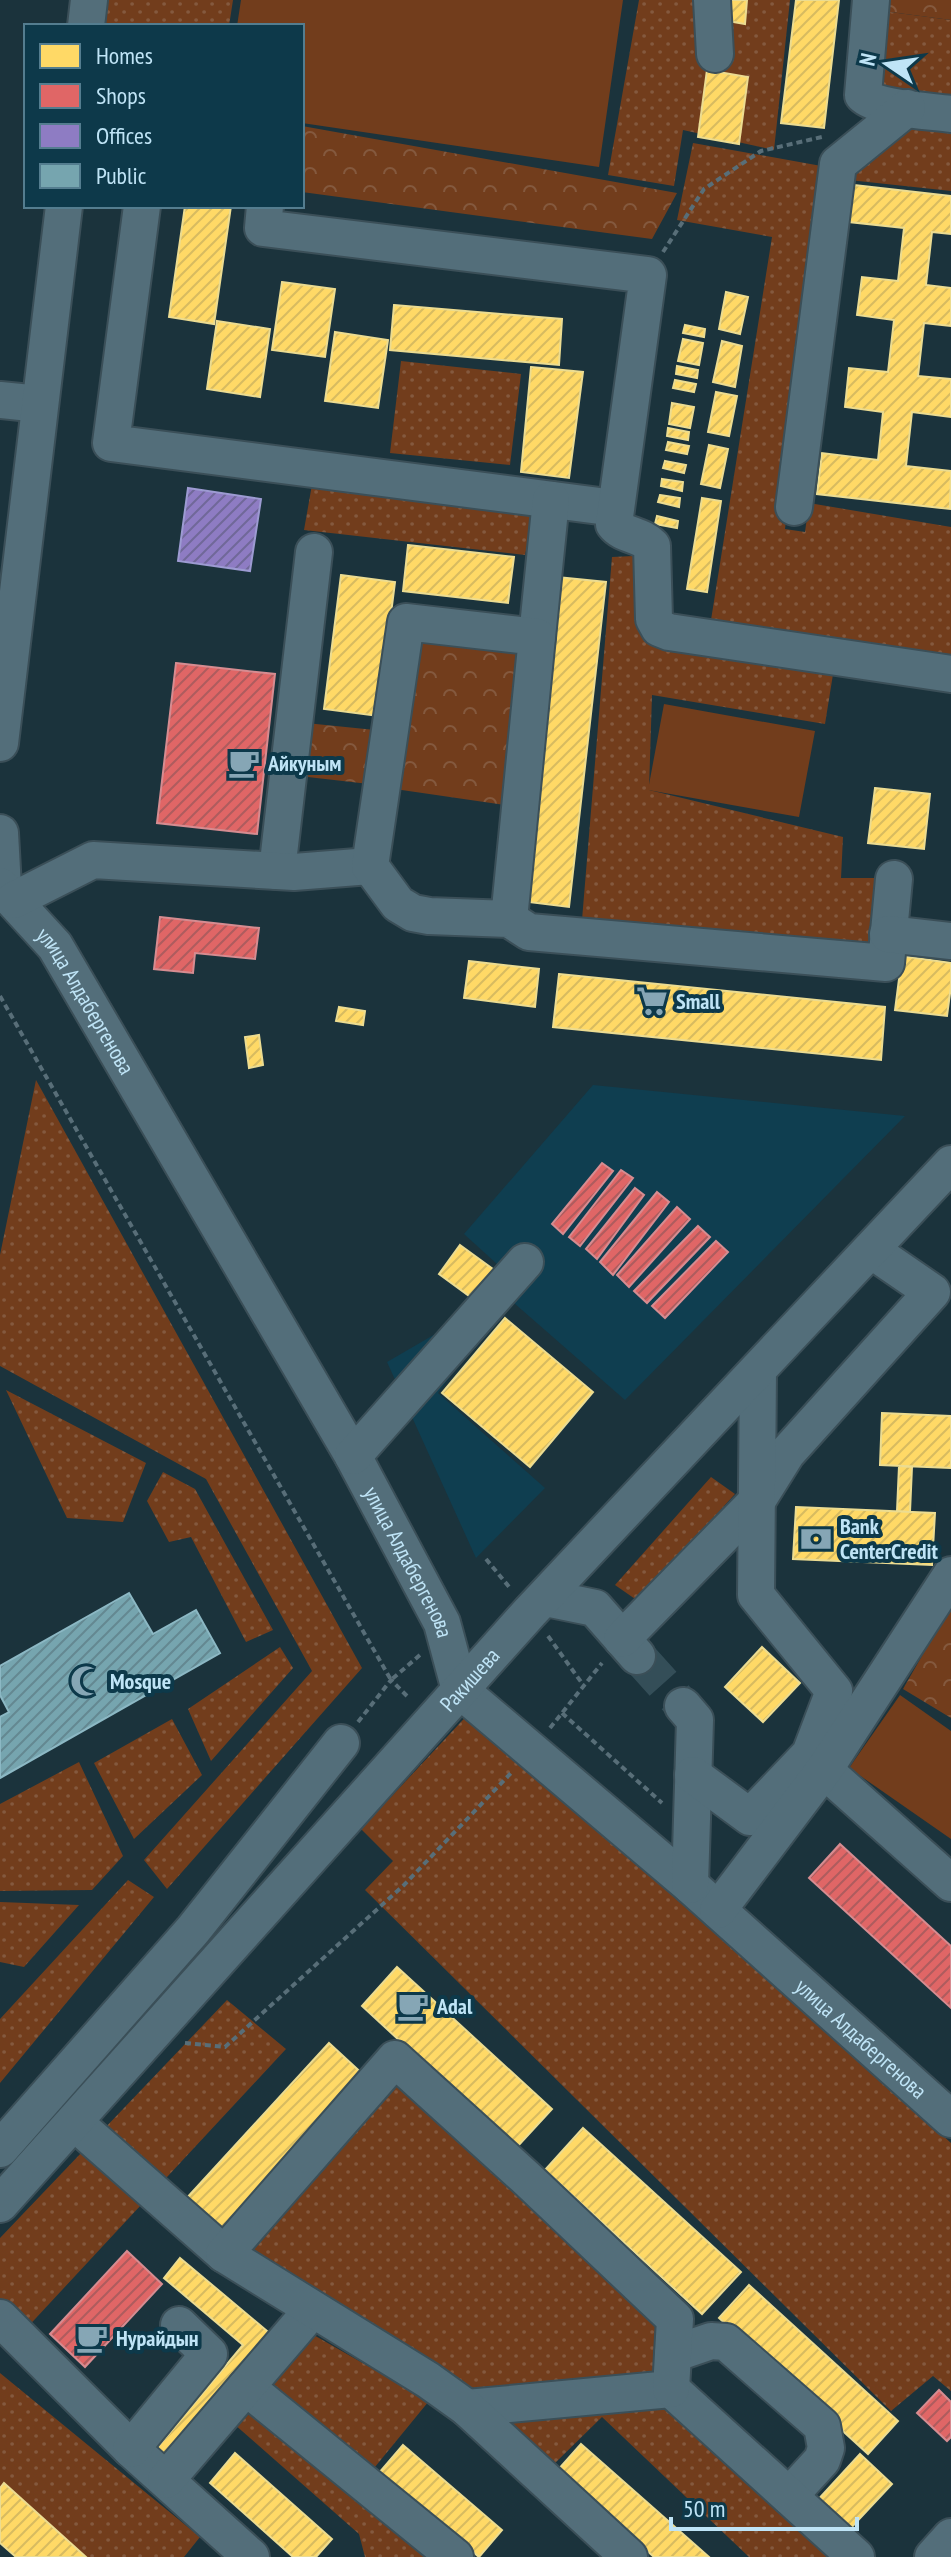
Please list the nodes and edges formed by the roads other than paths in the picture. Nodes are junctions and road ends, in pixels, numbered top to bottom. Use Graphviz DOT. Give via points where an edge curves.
graph roads {
  1 [pos="89,0"];
  2 [pos="712,0"];
  3 [pos="871,0"];
  4 [pos="86,24"];
  5 [pos="715,54"];
  6 [pos="907,108"];
  7 [pos="951,114"];
  8 [pos="64,208"];
  9 [pos="142,208"];
  10 [pos="265,208"];
  11 [pos="0,400"];
  12 [pos="40,404"];
  13 [pos="551,500"];
  14 [pos="794,507"];
  15 [pos="615,508"];
  16 [pos="314,552"];
  17 [pos="537,637"];
  18 [pos="951,674"];
  19 [pos="0,743"];
  20 [pos="0,833"];
  21 [pos="370,866"];
  22 [pos="277,871"];
  23 [pos="894,879"];
  24 [pos="6,891"];
  25 [pos="509,919"];
  26 [pos="888,934"];
  27 [pos="951,941"];
  28 [pos="951,1164"];
  29 [pos="871,1250"];
  30 [pos="525,1262"];
  31 [pos="942,1282"];
  32 [pos="758,1371"];
  33 [pos="353,1456"];
  34 [pos="757,1501"];
  35 [pos="951,1575"];
  36 [pos="546,1598"];
  37 [pos="460,1690"];
  38 [pos="683,1706"];
  39 [pos="341,1743"];
  40 [pos="824,1770"];
  41 [pos="693,1775"];
  42 [pos="951,1883"];
  43 [pos="690,1885"];
  44 [pos="718,1910"];
  45 [pos="193,1930"];
  46 [pos="224,1953"];
  47 [pos="951,2119"];
  48 [pos="74,2122"];
  49 [pos="0,2149"];
  50 [pos="0,2204"];
  51 [pos="224,2254"];
  52 [pos="312,2310"];
  53 [pos="0,2318"];
  54 [pos="179,2325"];
  55 [pos="672,2372"];
  56 [pos="246,2387"];
  57 [pos="467,2408"];
  58 [pos="131,2449"];
  59 [pos="166,2480"];
  60 [pos="789,2496"];
  61 [pos="951,2537"];
  62 [pos="228,2551"];
  63 [pos="455,2557"];
  64 [pos="629,2557"];
  65 [pos="856,2557"];
  66 [pos="933,2557"];
  1 -- 4 [label="street"];
  2 -- 5 [label="street"];
  3 -- 6 [label="street" via="863,95"];
  6 -- 7 [label="street"];
  6 -- 14 [label="street" via="838,164"];
  8 -- 12 [label="street"];
  9 -- 13 [label="street" via="111,443"];
  10 -- 15 [label="street" via="263,228 648,275"];
  11 -- 12 [label="street"];
  12 -- 19 [label="street"];
  13 -- 15 [label="street"];
  13 -- 17 [label="street"];
  15 -- 18 [label="street" via="618,530 652,546 654,619 659,628"];
  16 -- 22 [label="street"];
  17 -- 21 [label="street" via="406,622"];
  17 -- 25 [label="street"];
  20 -- 24 [label="street"];
  21 -- 22 [label="street"];
  21 -- 25 [label="street" via="398,904 413,913"];
  22 -- 24 [label="street" via="93,860"];
  23 -- 26 [label="street"];
  24 -- 33 [label="street, улица Алдабергенова" via="55,946"];
  25 -- 26 [label="street" via="529,932 886,963"];
  26 -- 27 [label="street"];
  28 -- 29 [label="street, Ракишева"];
  29 -- 31 [label="street"];
  29 -- 32 [label="street, Ракишева"];
  30 -- 33 [label="street"];
  31 -- 34 [label="street" via="787,1453"];
  32 -- 34 [label="street"];
  32 -- 36 [label="street, Ракишева"];
  33 -- 37 [label="street, улица Алдабергенова" via="446,1632"];
  34 -- 36 [label="street" via="630,1648 595,1608"];
  34 -- 41 [label="street" via="756,1595 834,1691 810,1754 750,1817"];
  35 -- 40 [label="street"];
  36 -- 37 [label="street, Ракишева"];
  37 -- 43 [label="street, улица Алдабергенова"];
  37 -- 46 [label="street, Ракишева"];
  38 -- 41 [label="street" via="695,1720"];
  39 -- 45 [label="street"];
  40 -- 42 [label="street"];
  40 -- 44 [label="street"];
  41 -- 43 [label="street"];
  43 -- 44 [label="street, улица Алдабергенова"];
  44 -- 47 [label="street, улица Алдабергенова"];
  45 -- 46 [label="street"];
  45 -- 49 [label="street"];
  46 -- 48 [label="street, Ракишева"];
  48 -- 50 [label="street, Ракишева"];
  48 -- 51 [label="street"];
  51 -- 52 [label="street"];
  51 -- 55 [label="street" via="395,2059 675,2319"];
  52 -- 56 [label="street"];
  52 -- 57 [label="street"];
  53 -- 58 [label="street"];
  54 -- 58 [label="street" via="209,2354"];
  55 -- 57 [label="street"];
  55 -- 60 [label="street"];
  55 -- 60 [label="street" via="711,2341 726,2342 822,2426 822,2460"];
  56 -- 59 [label="street"];
  56 -- 63 [label="street"];
  57 -- 64 [label="street"];
  58 -- 59 [label="street"];
  59 -- 62 [label="street"];
  60 -- 65 [label="street"];
  61 -- 66 [label="street"];
}
